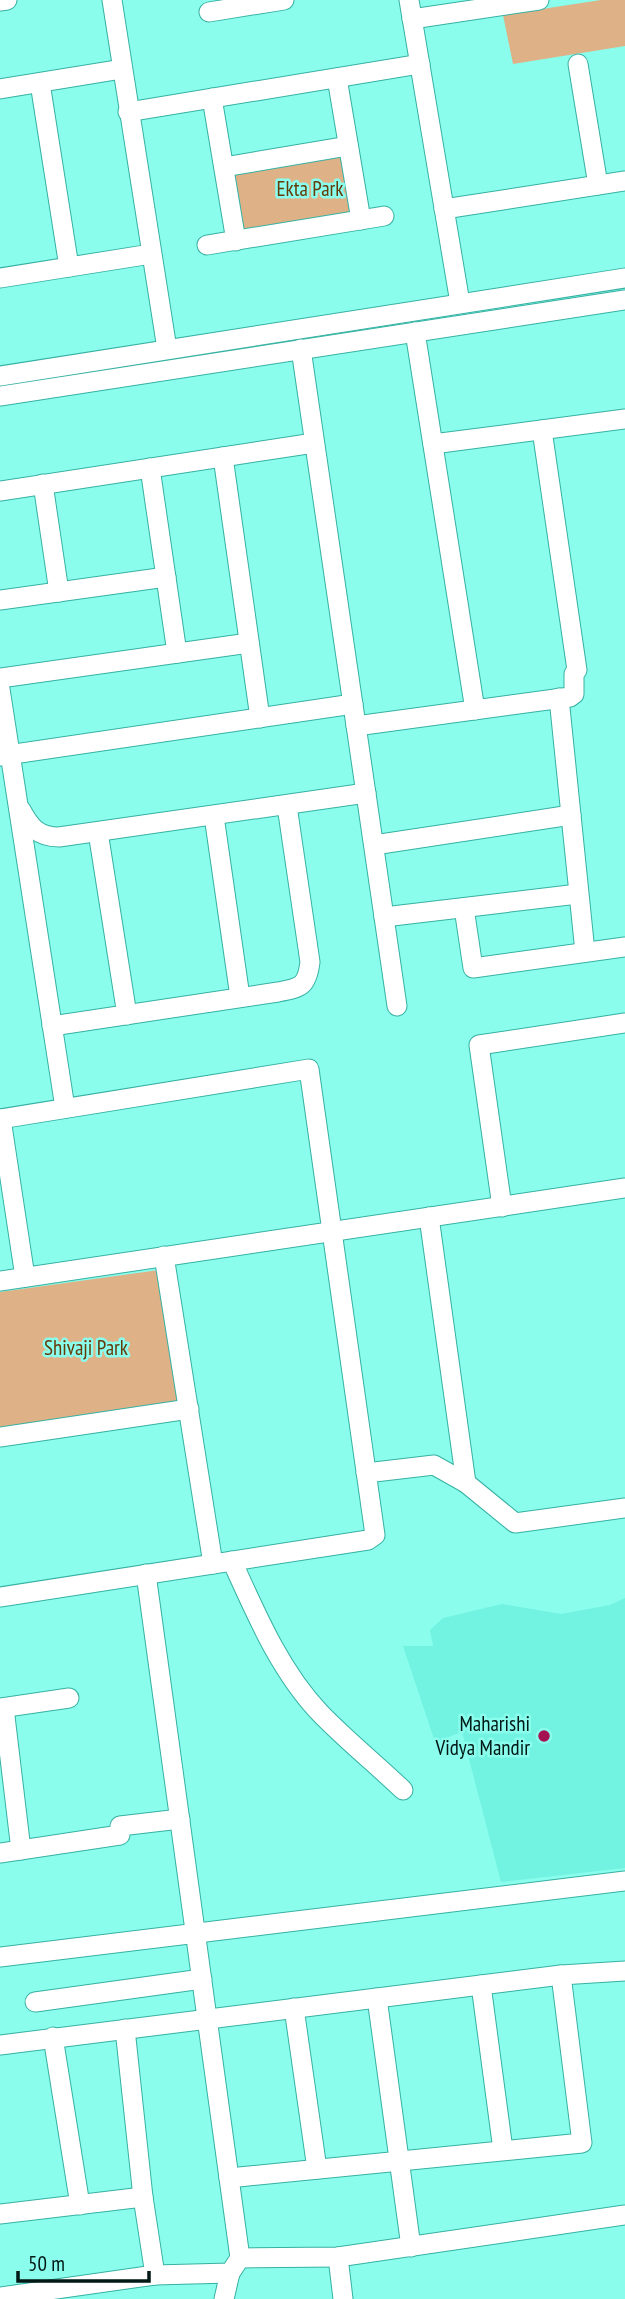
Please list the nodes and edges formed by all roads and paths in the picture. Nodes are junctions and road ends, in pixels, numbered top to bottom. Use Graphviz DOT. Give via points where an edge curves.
graph roads {
  1 [pos="7,0"];
  2 [pos="112,0"];
  3 [pos="284,0"];
  4 [pos="539,0"];
  5 [pos="0,1"];
  6 [pos="411,10"];
  7 [pos="209,12"];
  8 [pos="420,64"];
  9 [pos="578,64"];
  10 [pos="122,69"];
  11 [pos="337,78"];
  12 [pos="40,83"];
  13 [pos="0,89"];
  14 [pos="212,98"];
  15 [pos="128,112"];
  16 [pos="348,146"];
  17 [pos="224,167"];
  18 [pos="625,181"];
  19 [pos="598,185"];
  20 [pos="444,209"];
  21 [pos="384,216"];
  22 [pos="361,220"];
  23 [pos="236,240"];
  24 [pos="207,245"];
  25 [pos="151,254"];
  26 [pos="69,267"];
  27 [pos="0,278"];
  28 [pos="625,278"];
  29 [pos="625,300"];
  30 [pos="460,303"];
  31 [pos="415,332"];
  32 [pos="167,349"];
  33 [pos="301,349"];
  34 [pos="0,376"];
  35 [pos="0,396"];
  36 [pos="625,419"];
  37 [pos="542,430"];
  38 [pos="314,443"];
  39 [pos="433,444"];
  40 [pos="223,457"];
  41 [pos="150,468"];
  42 [pos="43,484"];
  43 [pos="0,491"];
  44 [pos="166,577"];
  45 [pos="59,592"];
  46 [pos="0,600"];
  47 [pos="249,642"];
  48 [pos="177,653"];
  49 [pos="0,678"];
  50 [pos="0,689"];
  51 [pos="559,698"];
  52 [pos="353,704"];
  53 [pos="475,710"];
  54 [pos="260,718"];
  55 [pos="356,726"];
  56 [pos="5,756"];
  57 [pos="366,793"];
  58 [pos="18,806"];
  59 [pos="287,806"];
  60 [pos="571,815"];
  61 [pos="214,816"];
  62 [pos="97,832"];
  63 [pos="374,845"];
  64 [pos="578,894"];
  65 [pos="464,908"];
  66 [pos="384,918"];
  67 [pos="625,947"];
  68 [pos="585,952"];
  69 [pos="240,998"];
  70 [pos="397,1006"];
  71 [pos="127,1015"];
  72 [pos="625,1023"];
  73 [pos="52,1026"];
  74 [pos="65,1108"];
  75 [pos="1,1119"];
  76 [pos="625,1188"];
  77 [pos="502,1207"];
  78 [pos="429,1217"];
  79 [pos="332,1232"];
  80 [pos="164,1256"];
  81 [pos="25,1277"];
  82 [pos="0,1281"];
  83 [pos="188,1409"];
  84 [pos="0,1437"];
  85 [pos="366,1473"];
  86 [pos="466,1483"];
  87 [pos="625,1508"];
  88 [pos="223,1563"];
  89 [pos="146,1574"];
  90 [pos="0,1597"];
  91 [pos="69,1698"];
  92 [pos="2,1708"];
  93 [pos="403,1790"];
  94 [pos="180,1819"];
  95 [pos="22,1850"];
  96 [pos="0,1853"];
  97 [pos="625,1881"];
  98 [pos="196,1934"];
  99 [pos="0,1957"];
  100 [pos="625,1971"];
  101 [pos="561,1975"];
  102 [pos="202,1979"];
  103 [pos="481,1985"];
  104 [pos="377,1998"];
  105 [pos="34,2002"];
  106 [pos="294,2008"];
  107 [pos="207,2018"];
  108 [pos="125,2029"];
  109 [pos="53,2037"];
  110 [pos="0,2045"];
  111 [pos="503,2150"];
  112 [pos="399,2161"];
  113 [pos="317,2169"];
  114 [pos="229,2178"];
  115 [pos="143,2197"];
  116 [pos="79,2205"];
  117 [pos="0,2214"];
  118 [pos="625,2215"];
  119 [pos="411,2247"];
  120 [pos="338,2257"];
  121 [pos="235,2266"];
  122 [pos="155,2275"];
  123 [pos="0,2297"];
  124 [pos="224,2299"];
  125 [pos="343,2299"];
  1 -- 5 [label="street"];
  2 -- 10 [label="street"];
  3 -- 7 [label="street"];
  4 -- 6 [label="street"];
  6 -- 8 [label="street"];
  8 -- 11 [label="street"];
  8 -- 20 [label="street"];
  9 -- 19 [label="street"];
  10 -- 12 [label="street"];
  10 -- 15 [label="street"];
  11 -- 14 [label="street"];
  11 -- 16 [label="street"];
  12 -- 13 [label="street"];
  12 -- 26 [label="street"];
  14 -- 15 [label="street"];
  14 -- 17 [label="street"];
  15 -- 25 [label="street"];
  16 -- 17 [label="street"];
  16 -- 22 [label="street"];
  17 -- 23 [label="street"];
  18 -- 19 [label="street"];
  19 -- 20 [label="street"];
  20 -- 30 [label="street"];
  21 -- 22 [label="street"];
  22 -- 23 [label="street"];
  23 -- 24 [label="street"];
  25 -- 26 [label="street"];
  25 -- 32 [label="street"];
  26 -- 27 [label="street"];
  28 -- 30 [label="street"];
  29 -- 31 [label="street"];
  30 -- 32 [label="street"];
  31 -- 33 [label="street"];
  31 -- 39 [label="street"];
  32 -- 34 [label="street"];
  33 -- 35 [label="street"];
  33 -- 38 [label="street"];
  36 -- 37 [label="street"];
  37 -- 39 [label="street"];
  37 -- 51 [label="street" via="577,670 574,694"];
  38 -- 40 [label="street"];
  38 -- 52 [label="street"];
  39 -- 53 [label="street"];
  40 -- 41 [label="street"];
  40 -- 47 [label="street"];
  41 -- 42 [label="street"];
  41 -- 44 [label="street"];
  42 -- 43 [label="street"];
  42 -- 45 [label="street"];
  44 -- 45 [label="street"];
  44 -- 48 [label="street"];
  45 -- 46 [label="street"];
  47 -- 48 [label="street"];
  47 -- 54 [label="street"];
  48 -- 49 [label="street"];
  50 -- 56 [label="street"];
  51 -- 53 [label="street"];
  51 -- 60 [label="street"];
  52 -- 54 [label="street"];
  52 -- 55 [label="street"];
  53 -- 55 [label="street"];
  54 -- 56 [label="street"];
  55 -- 57 [label="street"];
  56 -- 58 [label="street"];
  57 -- 59 [label="street"];
  57 -- 63 [label="street"];
  58 -- 62 [label="street" via="30,826 43,836"];
  58 -- 73 [label="street"];
  59 -- 61 [label="street"];
  59 -- 69 [label="street" via="310,962 308,977 298,988"];
  60 -- 63 [label="street"];
  60 -- 64 [label="street"];
  61 -- 62 [label="street"];
  61 -- 69 [label="street"];
  62 -- 71 [label="street"];
  63 -- 66 [label="street"];
  64 -- 65 [label="street"];
  64 -- 68 [label="street"];
  65 -- 66 [label="street"];
  65 -- 68 [label="street" via="473,968"];
  66 -- 70 [label="street"];
  67 -- 68 [label="street"];
  69 -- 71 [label="street"];
  71 -- 73 [label="street"];
  72 -- 77 [label="street" via="479,1045"];
  73 -- 74 [label="street"];
  74 -- 75 [label="street"];
  74 -- 79 [label="street" via="309,1069"];
  75 -- 81 [label="street"];
  76 -- 77 [label="street"];
  77 -- 78 [label="street"];
  78 -- 79 [label="street"];
  78 -- 86 [label="street"];
  79 -- 80 [label="street"];
  79 -- 85 [label="street"];
  80 -- 81 [label="street"];
  80 -- 83 [label="street"];
  81 -- 82 [label="street"];
  83 -- 84 [label="street"];
  83 -- 88 [label="street"];
  85 -- 86 [label="street" via="434,1465"];
  85 -- 88 [label="street" via="375,1535 368,1540"];
  86 -- 87 [label="street" via="515,1523"];
  88 -- 89 [label="street"];
  88 -- 93 [label="street" via="291,1676 319,1712"];
  89 -- 90 [label="street"];
  89 -- 94 [label="street"];
  91 -- 92 [label="street"];
  92 -- 95 [label="street"];
  94 -- 95 [label="street" via="120,1826 120,1835"];
  94 -- 98 [label="street"];
  95 -- 96 [label="street"];
  97 -- 98 [label="street"];
  98 -- 99 [label="street"];
  98 -- 102 [label="street"];
  100 -- 101 [label="street"];
  101 -- 103 [label="street"];
  101 -- 111 [label="street" via="582,2143"];
  102 -- 105 [label="street"];
  102 -- 107 [label="street"];
  103 -- 104 [label="street"];
  103 -- 111 [label="street"];
  104 -- 106 [label="street"];
  104 -- 112 [label="street"];
  106 -- 107 [label="street"];
  106 -- 113 [label="street"];
  107 -- 108 [label="street"];
  107 -- 114 [label="street"];
  108 -- 109 [label="street"];
  108 -- 115 [label="street"];
  109 -- 110 [label="street"];
  109 -- 116 [label="street"];
  111 -- 112 [label="street"];
  112 -- 113 [label="street"];
  112 -- 119 [label="street"];
  113 -- 114 [label="street"];
  114 -- 121 [label="street"];
  115 -- 116 [label="street"];
  115 -- 122 [label="street"];
  116 -- 117 [label="street"];
  118 -- 119 [label="street"];
  119 -- 120 [label="street"];
  120 -- 121 [label="street"];
  120 -- 125 [label="street"];
  121 -- 122 [label="street"];
  121 -- 124 [label="street"];
  122 -- 123 [label="street"];
}
